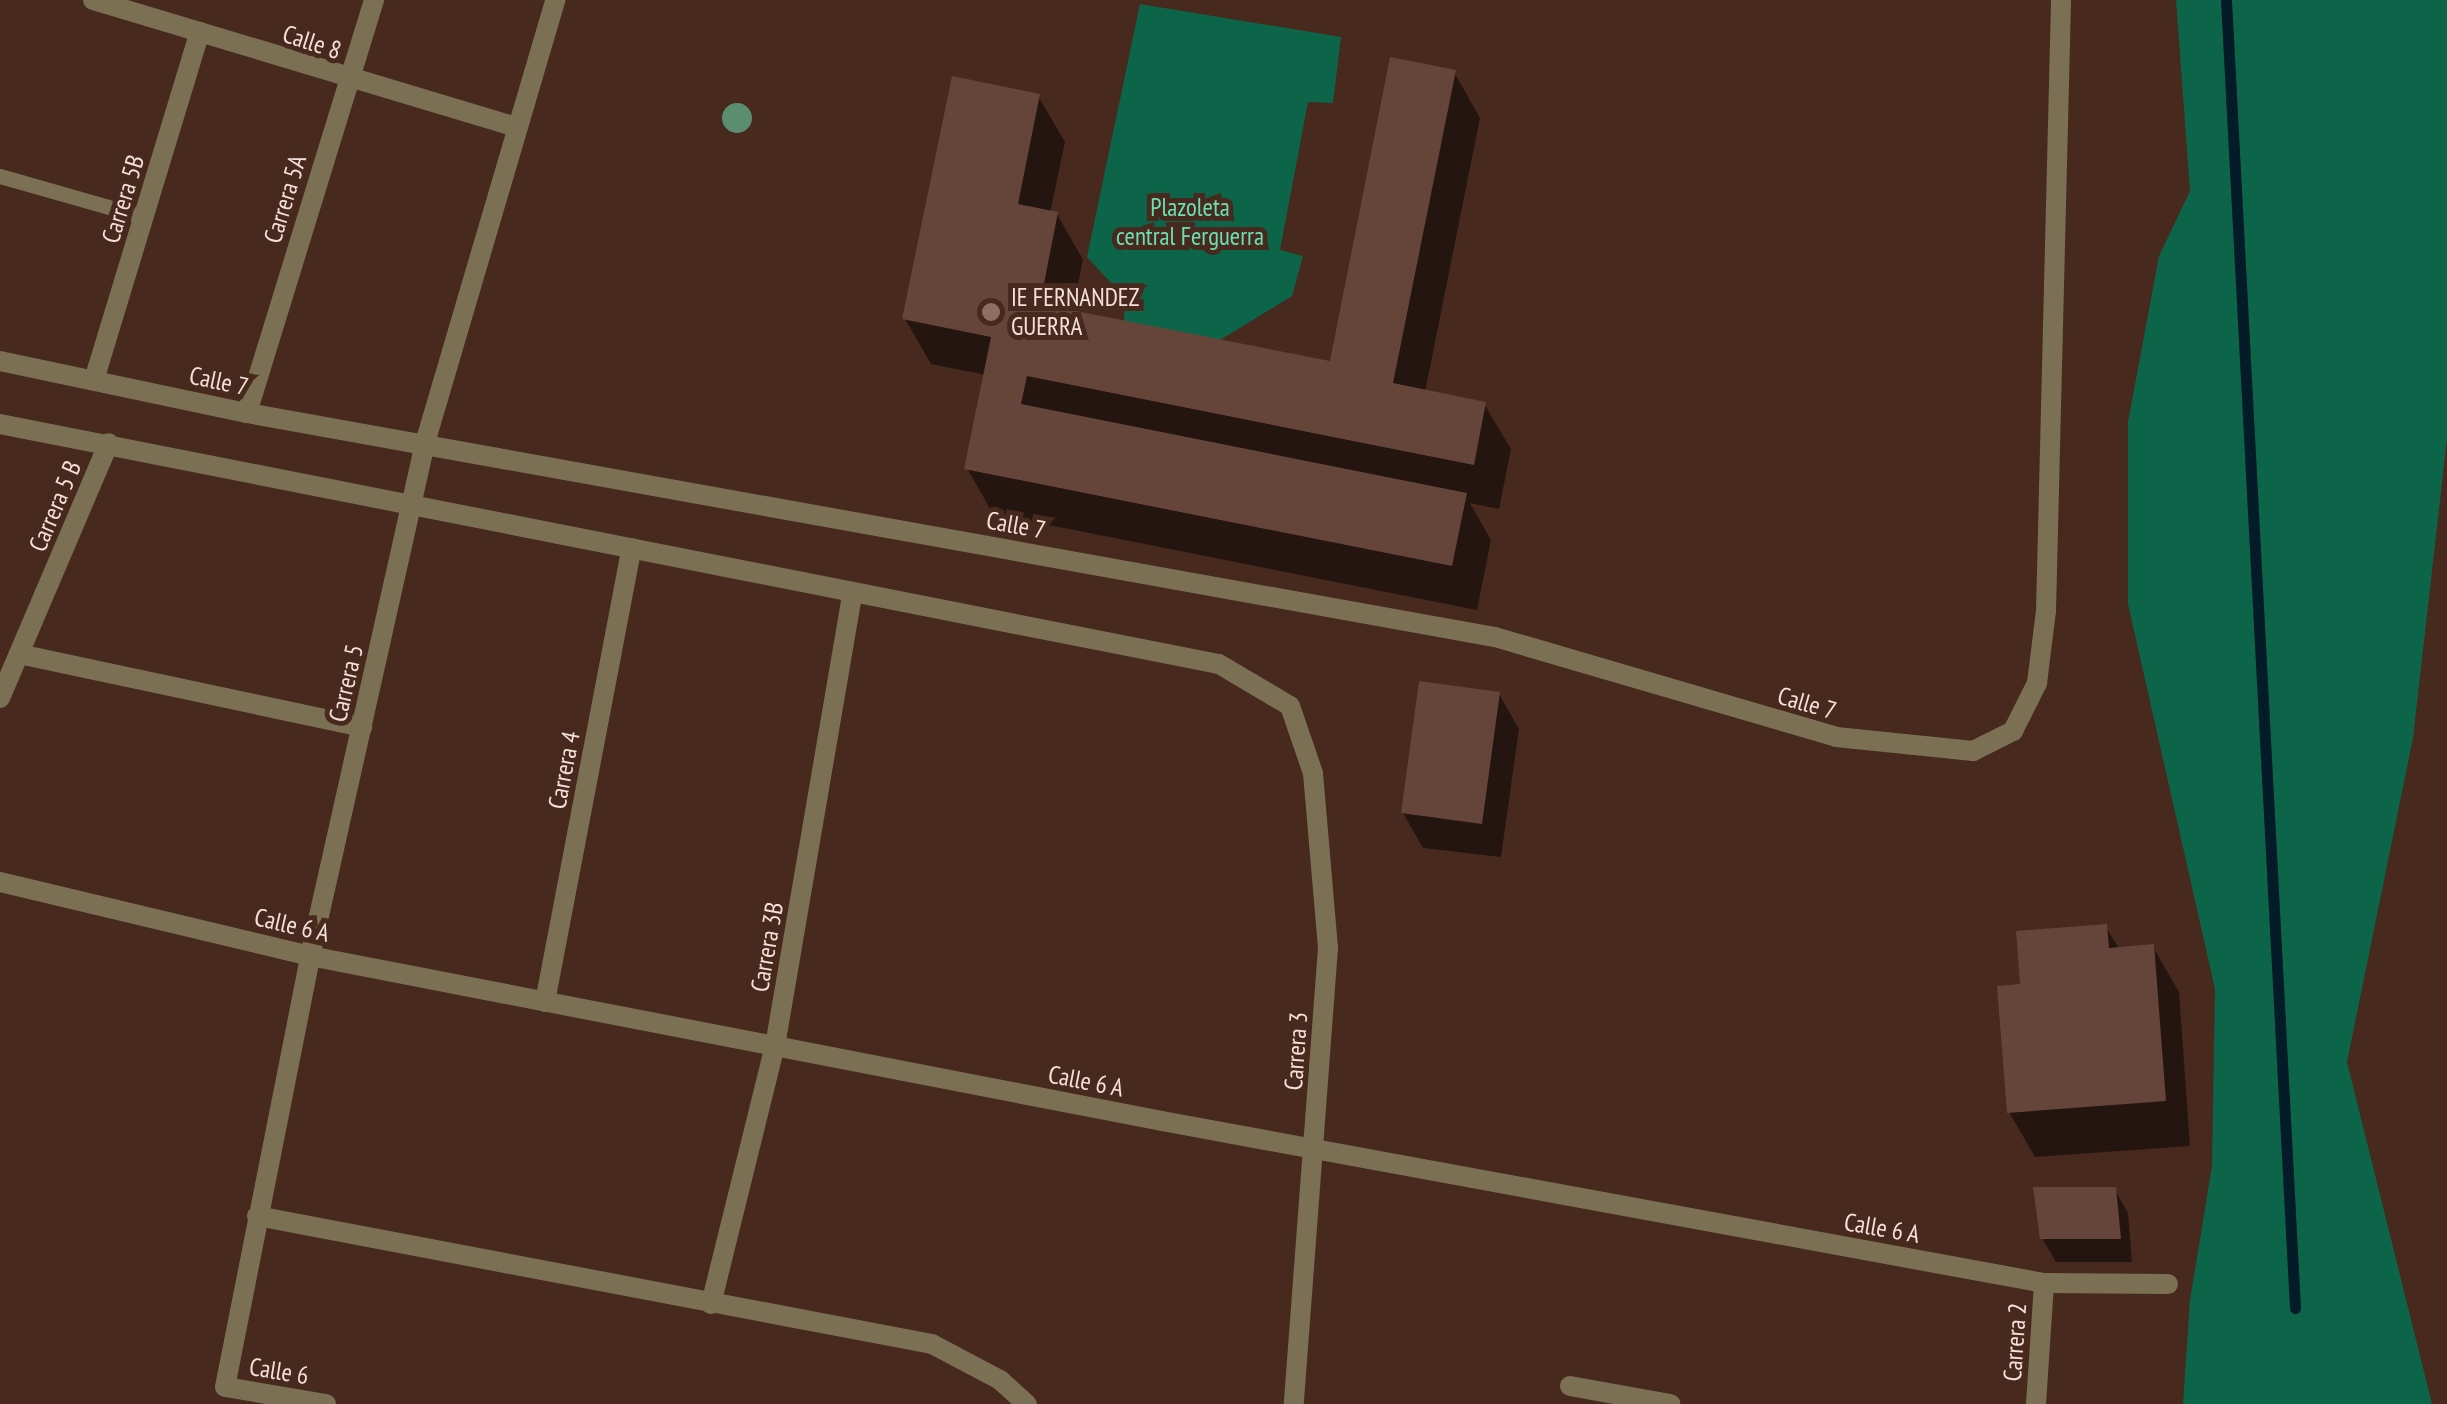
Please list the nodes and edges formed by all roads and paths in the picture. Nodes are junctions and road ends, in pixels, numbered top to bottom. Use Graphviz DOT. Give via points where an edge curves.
graph roads {
  1 [pos="93,0"];
  2 [pos="374,0"];
  3 [pos="555,0"];
  4 [pos="2062,0"];
  5 [pos="200,32"];
  6 [pos="346,79"];
  7 [pos="517,127"];
  8 [pos="0,176"];
  9 [pos="144,218"];
  10 [pos="0,361"];
  11 [pos="94,380"];
  12 [pos="247,413"];
  13 [pos="0,424"];
  14 [pos="109,443"];
  15 [pos="425,443"];
  16 [pos="411,507"];
  17 [pos="632,548"];
  18 [pos="852,594"];
  19 [pos="19,654"];
  20 [pos="0,698"];
  21 [pos="362,726"];
  22 [pos="0,882"];
  23 [pos="310,956"];
  24 [pos="545,1002"];
  25 [pos="775,1046"];
  26 [pos="1314,1149"];
  27 [pos="258,1216"];
  28 [pos="2044,1283"];
  29 [pos="2168,1284"];
  30 [pos="711,1304"];
  31 [pos="1570,1386"];
  32 [pos="224,1387"];
  33 [pos="326,1404"];
  34 [pos="1027,1404"];
  35 [pos="1294,1404"];
  36 [pos="1670,1404"];
  37 [pos="2036,1404"];
  1 -- 5 [label="street, Calle 8"];
  2 -- 6 [label="street, Carrera 5A"];
  3 -- 7 [label="street, Carrera 5"];
  4 -- 15 [label="street, Calle 7" via="2046,612 2036,683 2013,731 1973,751 1836,738 1495,637"];
  5 -- 6 [label="street, Calle 8"];
  5 -- 9 [label="street, Carrera 5B"];
  6 -- 7 [label="street, Calle 8"];
  6 -- 12 [label="street, Carrera 5A"];
  7 -- 15 [label="street, Carrera 5"];
  8 -- 9 [label="lane"];
  9 -- 11 [label="street, Carrera 5B"];
  10 -- 11 [label="street, Calle 7"];
  11 -- 12 [label="street, Calle 7"];
  12 -- 15 [label="street, Calle 7"];
  13 -- 14 [label="street"];
  14 -- 16 [label="street"];
  14 -- 19 [label="street, Carrera 5 B"];
  15 -- 16 [label="street, Carrera 5"];
  16 -- 17 [label="street"];
  16 -- 21 [label="street, Carrera 5"];
  17 -- 18 [label="street"];
  17 -- 24 [label="street, Carrera 4"];
  18 -- 25 [label="street, Carrera 3B"];
  18 -- 26 [label="street, Carrera 3" via="1219,664 1290,706 1314,773 1328,948"];
  19 -- 20 [label="street, Carrera 5 B"];
  19 -- 21 [label="street"];
  21 -- 23 [label="street, Carrera 5"];
  22 -- 23 [label="street, Calle 6 A"];
  23 -- 24 [label="street, Calle 6 A"];
  23 -- 27 [label="street, Carrera 5"];
  24 -- 25 [label="street, Calle 6 A"];
  25 -- 26 [label="street, Calle 6 A"];
  25 -- 30 [label="street, Carrera 3B"];
  26 -- 28 [label="street, Calle 6 A"];
  26 -- 35 [label="street, Carrera 3"];
  27 -- 30 [label="street"];
  27 -- 32 [label="street, Carrera 5"];
  28 -- 29 [label="street, Calle 6 A"];
  28 -- 37 [label="street, Carrera 2"];
  30 -- 34 [label="street" via="932,1344 1000,1380"];
  31 -- 36 [label="street"];
  32 -- 33 [label="street, Calle 6"];
}
